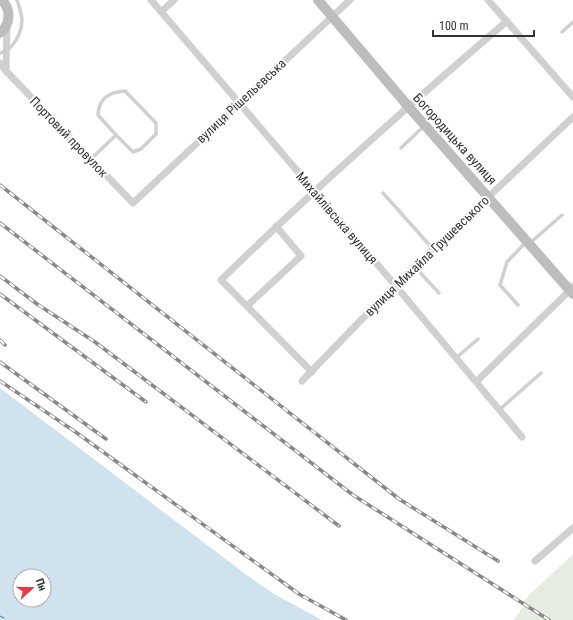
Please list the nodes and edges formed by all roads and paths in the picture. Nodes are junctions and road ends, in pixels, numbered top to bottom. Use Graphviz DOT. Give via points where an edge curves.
graph roads {
  1 [pos="17,0"];
  2 [pos="151,0"];
  3 [pos="174,0"];
  4 [pos="318,0"];
  5 [pos="350,0"];
  6 [pos="488,0"];
  7 [pos="6,2"];
  8 [pos="161,12"];
  9 [pos="333,17"];
  10 [pos="507,21"];
  11 [pos="573,22"];
  12 [pos="3,29"];
  13 [pos="562,32"];
  14 [pos="3,52"];
  15 [pos="0,63"];
  16 [pos="6,71"];
  17 [pos="573,97"];
  18 [pos="239,103"];
  19 [pos="408,106"];
  20 [pos="573,117"];
  21 [pos="425,125"];
  22 [pos="116,135"];
  23 [pos="401,148"];
  24 [pos="91,159"];
  25 [pos="314,191"];
  26 [pos="383,193"];
  27 [pos="488,197"];
  28 [pos="133,203"];
  29 [pos="562,215"];
  30 [pos="276,226"];
  31 [pos="528,243"];
  32 [pos="433,249"];
  33 [pos="415,267"];
  34 [pos="395,285"];
  35 [pos="572,290"];
  36 [pos="439,293"];
  37 [pos="518,305"];
  38 [pos="246,306"];
  39 [pos="478,339"];
  40 [pos="456,358"];
  41 [pos="312,372"];
  42 [pos="541,373"];
  43 [pos="302,381"];
  44 [pos="476,382"];
  45 [pos="499,410"];
  46 [pos="522,437"];
  47 [pos="573,528"];
  48 [pos="535,561"];
  1 -- 14 [label="lane" via="22,18 20,31 14,45"];
  2 -- 8 [label="street, Михайлівська вулиця"];
  3 -- 8 [label="street"];
  4 -- 9 [label="street, Богородицька вулиця"];
  5 -- 9 [label="street, вулиця Рішельєвська"];
  6 -- 10 [label="street"];
  7 -- 12 [label="street" via="9,13"];
  8 -- 18 [label="street, Михайлівська вулиця"];
  9 -- 18 [label="street, вулиця Рішельєвська"];
  9 -- 19 [label="street, Богородицька вулиця"];
  10 -- 17 [label="street"];
  10 -- 19 [label="street"];
  11 -- 13 [label="lane"];
  12 -- 14 [label="street"];
  14 -- 16 [label="street"];
  15 -- 16 [label="street, Портовий провулок"];
  16 -- 24 [label="street, Портовий провулок"];
  18 -- 25 [label="street, Михайлівська вулиця"];
  18 -- 28 [label="street, вулиця Рішельєвська"];
  19 -- 21 [label="street, Богородицька вулиця"];
  19 -- 25 [label="street"];
  20 -- 27 [label="street, вулиця Михайла Грушевського"];
  21 -- 23 [label="lane"];
  21 -- 27 [label="street, Богородицька вулиця"];
  22 -- 22 [label="lane" via="133,152 141,149 156,134 156,123 125,91 114,92 104,98 99,107 98,115"];
  22 -- 24 [label="lane"];
  24 -- 28 [label="street, Портовий провулок"];
  25 -- 30 [label="street"];
  25 -- 34 [label="street, Михайлівська вулиця"];
  26 -- 32 [label="lane"];
  27 -- 31 [label="street, Богородицька вулиця"];
  27 -- 32 [label="street, вулиця Михайла Грушевського"];
  29 -- 31 [label="lane"];
  30 -- 38 [label="street" via="221,280"];
  30 -- 38 [label="street" via="301,256"];
  31 -- 35 [label="street, Богородицька вулиця"];
  31 -- 37 [label="lane" via="507,262 500,285"];
  32 -- 33 [label="street, вулиця Михайла Грушевського"];
  33 -- 34 [label="street, вулиця Михайла Грушевського"];
  33 -- 36 [label="lane"];
  34 -- 40 [label="street, Михайлівська вулиця"];
  34 -- 41 [label="street, вулиця Михайла Грушевського"];
  35 -- 44 [label="street"];
  38 -- 41 [label="street"];
  39 -- 40 [label="lane"];
  40 -- 44 [label="street, Михайлівська вулиця"];
  41 -- 43 [label="street, вулиця Михайла Грушевського"];
  42 -- 45 [label="lane"];
  44 -- 45 [label="street, Михайлівська вулиця"];
  45 -- 46 [label="street, Михайлівська вулиця"];
  47 -- 48 [label="street"];
}
